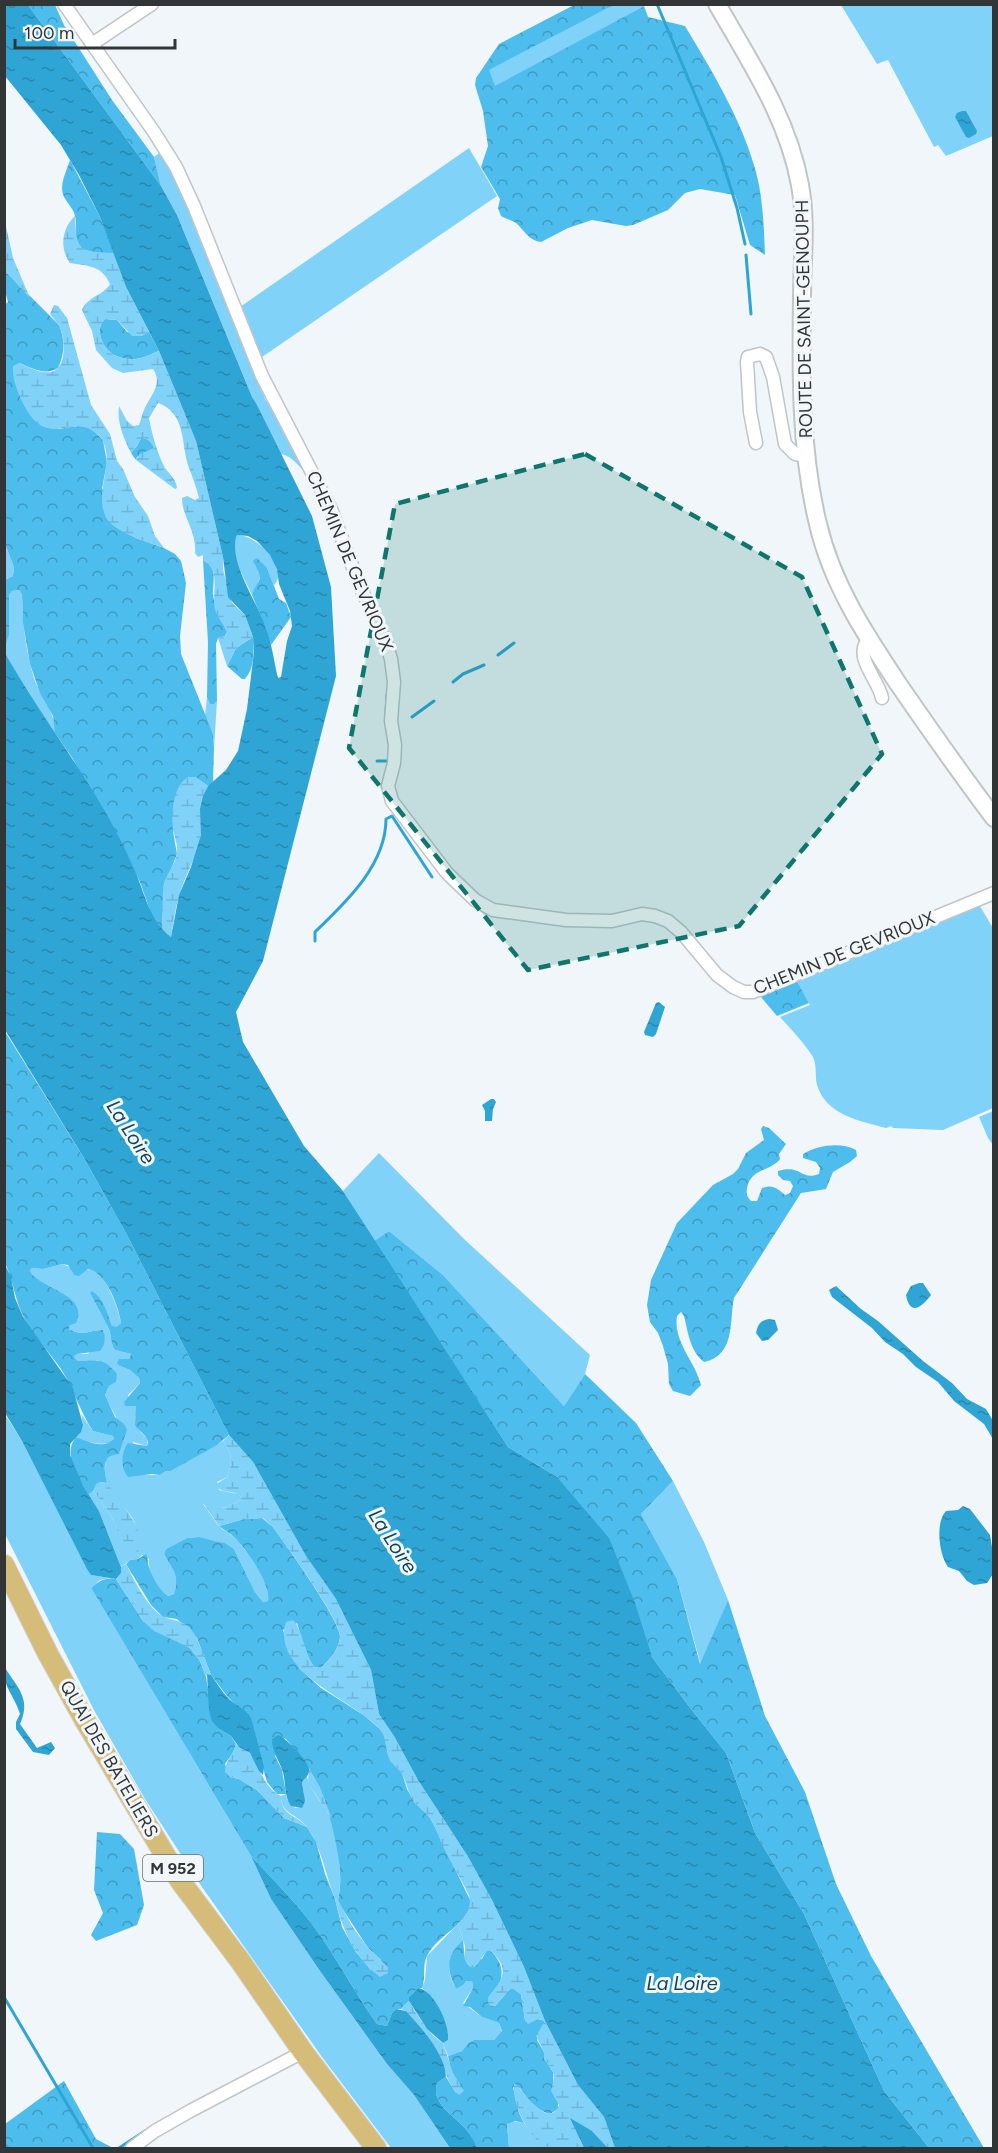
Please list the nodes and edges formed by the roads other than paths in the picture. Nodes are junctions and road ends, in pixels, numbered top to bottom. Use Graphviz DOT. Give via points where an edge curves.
graph roads {
  1 [pos="64,4"];
  2 [pos="152,4"];
  3 [pos="717,4"];
  4 [pos="92,44"];
  5 [pos="756,442"];
  6 [pos="807,456"];
  7 [pos="868,639"];
  8 [pos="882,698"];
  9 [pos="993,818"];
  10 [pos="993,893"];
  11 [pos="4,1564"];
  12 [pos="303,2052"];
  13 [pos="132,2148"];
  14 [pos="376,2148"];
  1 -- 4 [label="street, CHEMIN DE GEVRIOUX"];
  2 -- 4 [label="street"];
  3 -- 6 [label="street, ROUTE DE SAINT-GENOUPH" via="772,100 792,150 800,186 805,225 802,328"];
  4 -- 10 [label="street, CHEMIN DE GEVRIOUX" via="154,132 185,185 262,376 332,508 359,584 386,643 393,672 391,721 395,745 389,794 447,873 493,910 566,920 612,921 642,914 668,921 717,975 744,992 753,992"];
  5 -- 6 [label="street" via="747,362 748,357 760,354 770,366 785,444 795,453"];
  6 -- 7 [label="street, ROUTE DE SAINT-GENOUPH" via="825,549"];
  7 -- 8 [label="street" via="863,646 864,657"];
  7 -- 9 [label="street, ROUTE DE SAINT-GENOUPH"];
  11 -- 12 [label="main road, QUAI DES BATELIERS / M 952" via="84,1719 153,1837"];
  12 -- 13 [label="street" via="192,2110"];
  12 -- 14 [label="main road, QUAI DES BATELIERS / M 952"];
}
